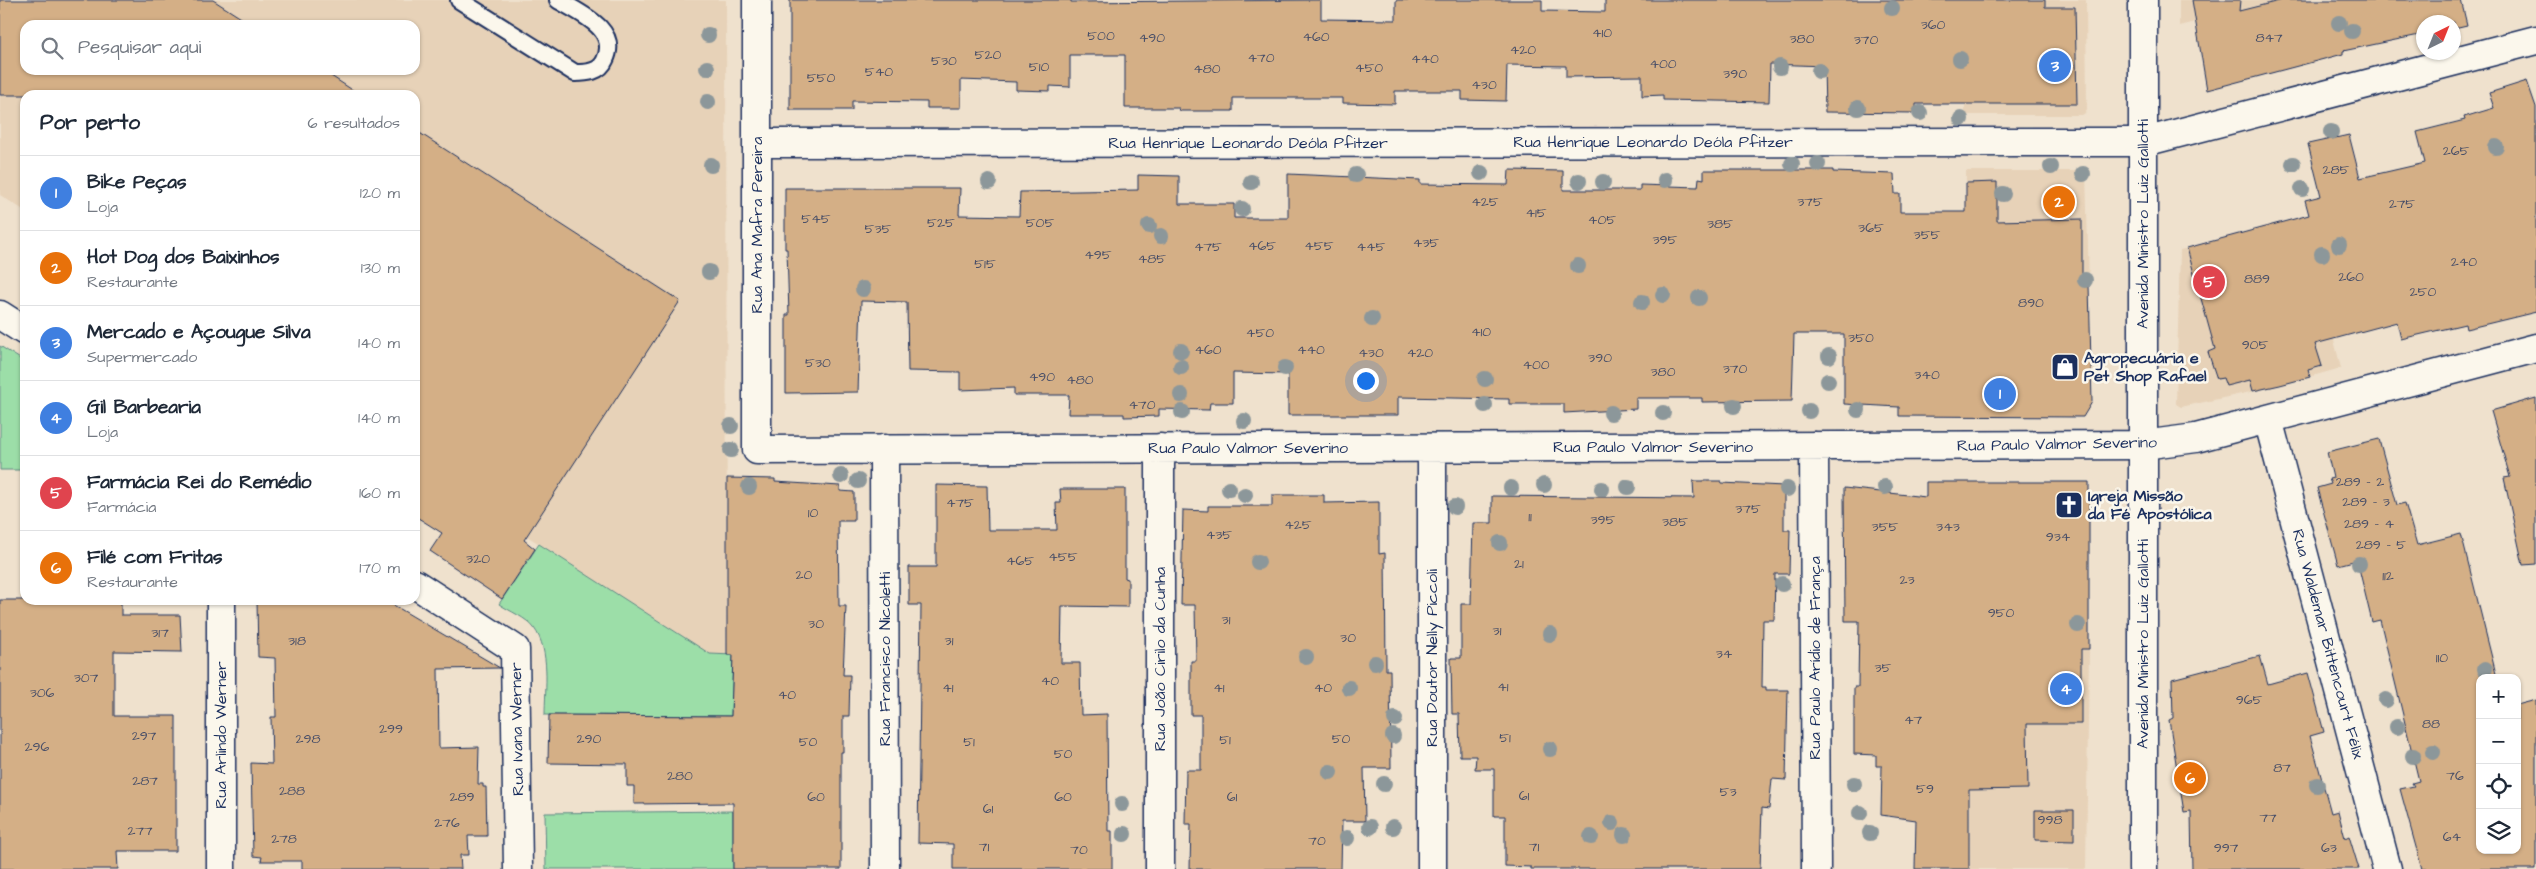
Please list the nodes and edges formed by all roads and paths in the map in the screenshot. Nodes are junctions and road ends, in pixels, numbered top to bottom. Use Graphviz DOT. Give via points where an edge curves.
graph roads {
  1 [pos="459,0"];
  2 [pos="558,0"];
  3 [pos="757,0"];
  4 [pos="2143,0"];
  5 [pos="2536,40"];
  6 [pos="2144,142"];
  7 [pos="756,144"];
  8 [pos="0,315"];
  9 [pos="20,328"];
  10 [pos="2536,348"];
  11 [pos="2268,419"];
  12 [pos="2143,445"];
  13 [pos="1814,446"];
  14 [pos="1160,448"];
  15 [pos="1432,448"];
  16 [pos="884,449"];
  17 [pos="757,450"];
  18 [pos="420,587"];
  19 [pos="221,605"];
  20 [pos="221,869"];
  21 [pos="518,869"];
  22 [pos="884,869"];
  23 [pos="1160,869"];
  24 [pos="1432,869"];
  25 [pos="1816,869"];
  26 [pos="2143,869"];
  27 [pos="2387,869"];
  1 -- 2 [label="lane" via="570,71 586,73 596,70 608,53 609,42 605,33"];
  3 -- 7 [label="street, Rua Ana Mafra Pereira"];
  4 -- 6 [label="street, Avenida Ministro Luiz Gallotti"];
  5 -- 6 [label="street, Rua Henrique Leonardo Deóla Pfitzer"];
  6 -- 7 [label="street, Rua Henrique Leonardo Deóla Pfitzer"];
  6 -- 12 [label="street, Avenida Ministro Luiz Gallotti"];
  7 -- 17 [label="street, Rua Ana Mafra Pereira"];
  8 -- 9 [label="street"];
  10 -- 11 [label="street, Rua Paulo Valmor Severino"];
  11 -- 12 [label="street, Rua Paulo Valmor Severino" via="2196,438"];
  11 -- 27 [label="street, Rua Waldemar Bittencourt Félix"];
  12 -- 13 [label="street, Rua Paulo Valmor Severino"];
  12 -- 26 [label="street, Avenida Ministro Luiz Gallotti"];
  13 -- 15 [label="street, Rua Paulo Valmor Severino"];
  13 -- 25 [label="street, Rua Paulo Arídio de França"];
  14 -- 15 [label="street, Rua Paulo Valmor Severino"];
  14 -- 16 [label="street, Rua Paulo Valmor Severino"];
  14 -- 23 [label="street, Rua João Cirilo da Cunha"];
  15 -- 24 [label="street, Rua Doutor Nelly Piccoli"];
  16 -- 17 [label="street, Rua Paulo Valmor Severino"];
  16 -- 22 [label="street, Rua Francisco Nicoletti"];
  18 -- 21 [label="street, Rua Ivana Werner" via="516,649"];
  19 -- 20 [label="street, Rua Arlindo Werner"];
}
